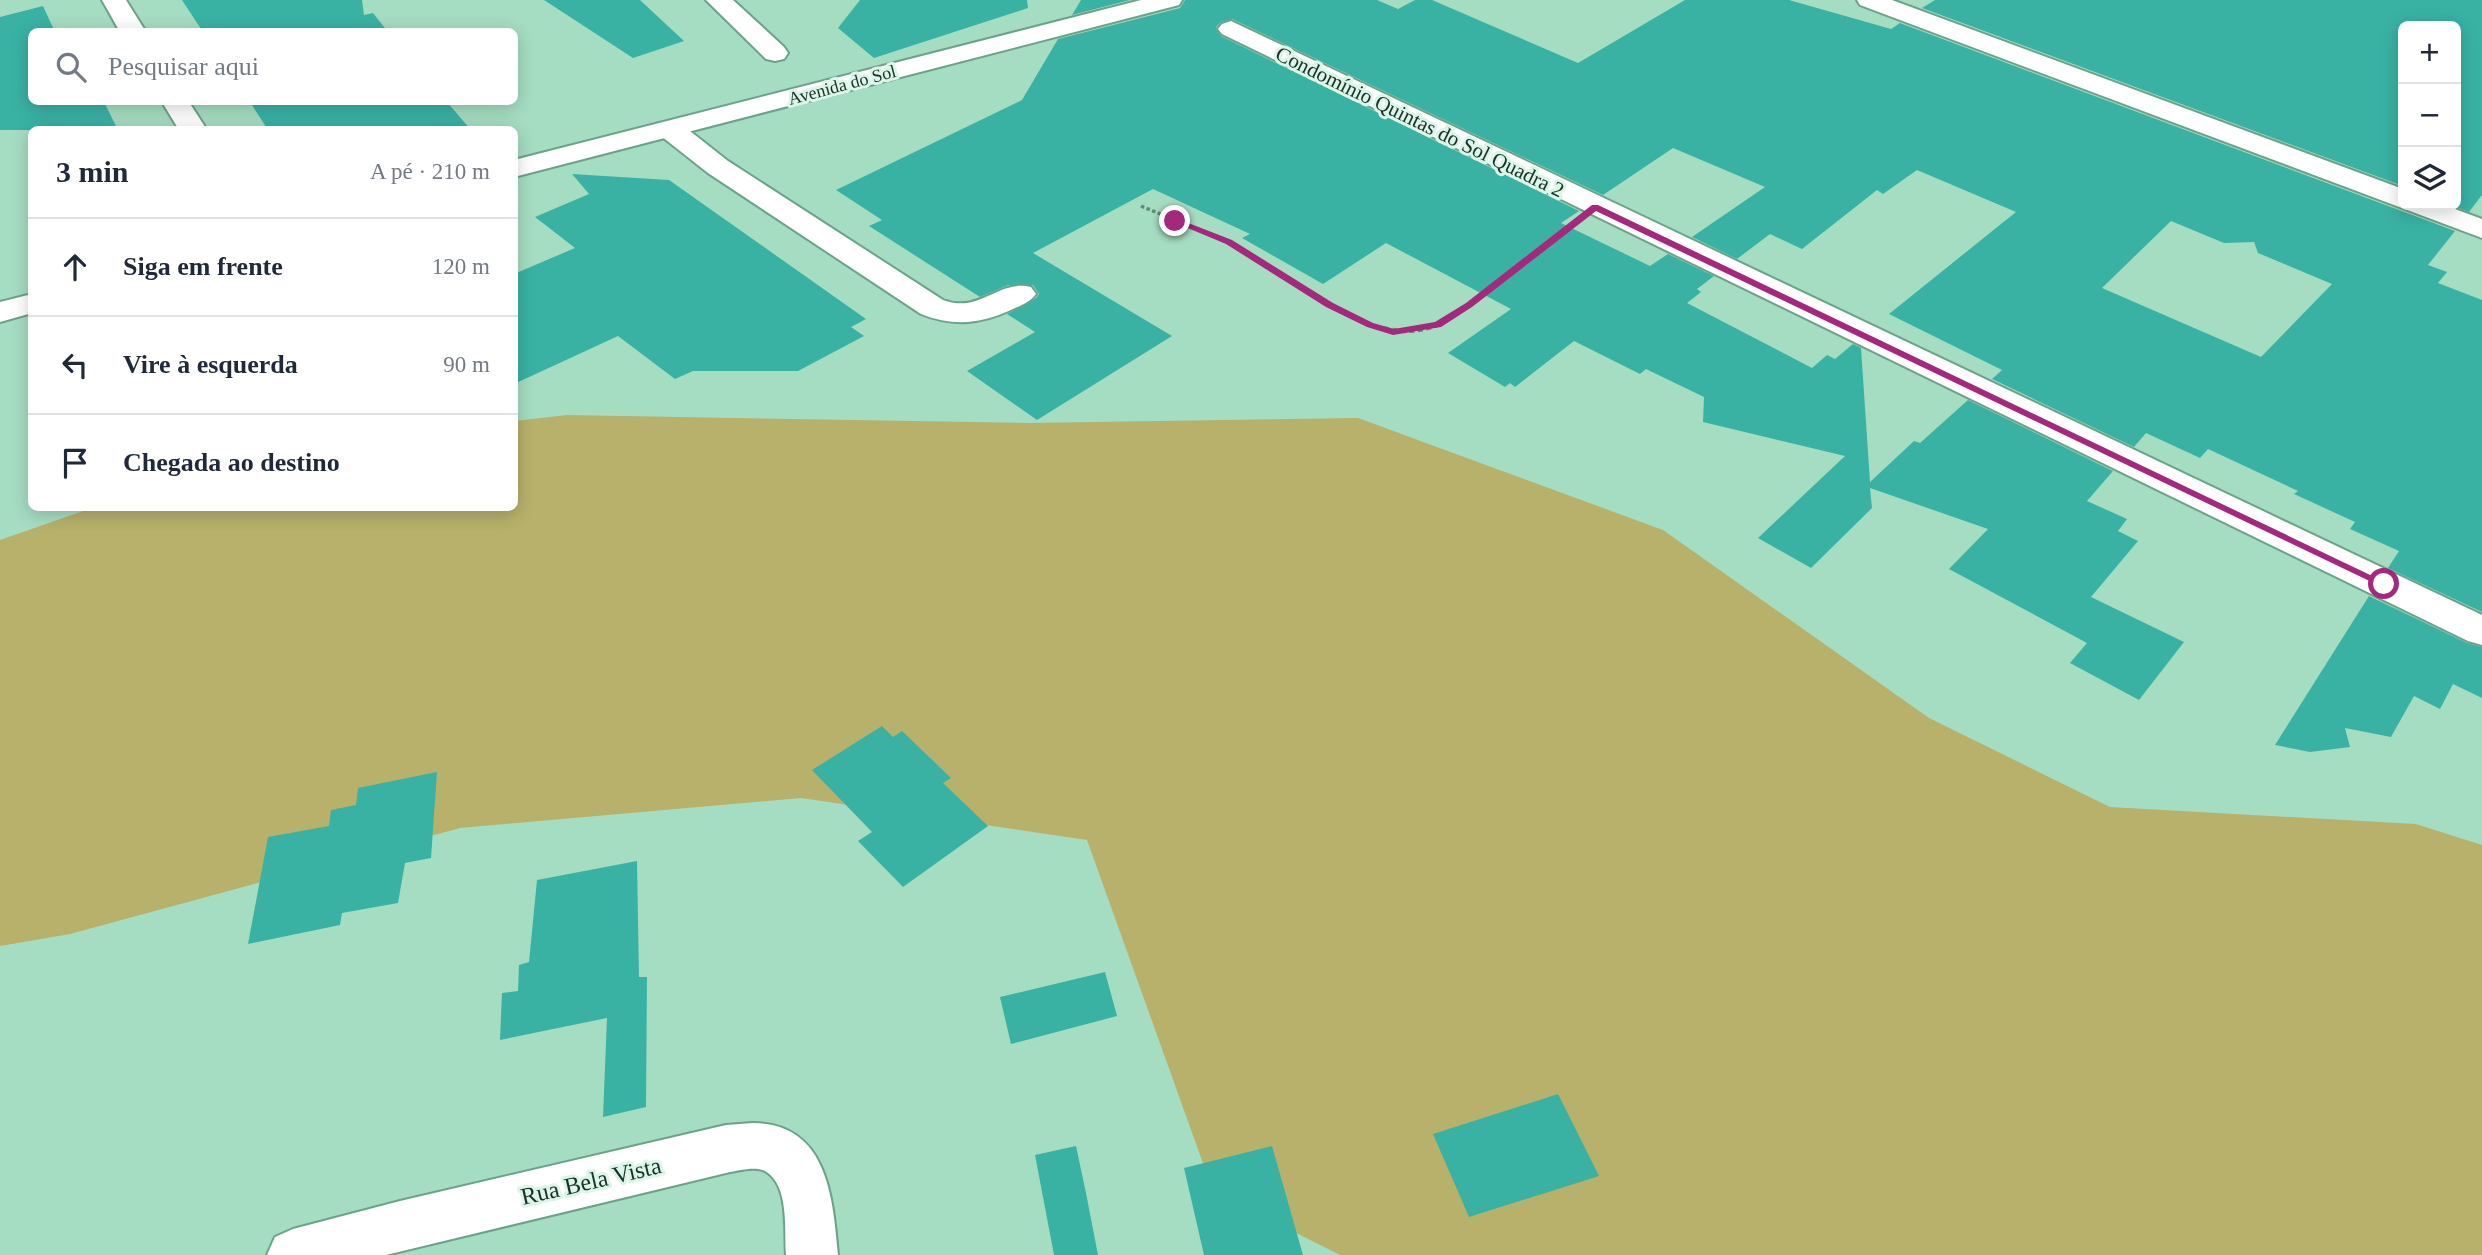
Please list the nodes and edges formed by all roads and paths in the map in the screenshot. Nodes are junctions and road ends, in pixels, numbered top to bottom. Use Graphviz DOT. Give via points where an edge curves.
graph roads {
  1 [pos="114,0"];
  2 [pos="718,0"];
  3 [pos="1170,0"];
  4 [pos="1869,0"];
  5 [pos="131,28"];
  6 [pos="1231,29"];
  7 [pos="775,53"];
  8 [pos="178,105"];
  9 [pos="191,126"];
  10 [pos="671,130"];
  11 [pos="518,168"];
  12 [pos="2398,197"];
  13 [pos="1141,206"];
  14 [pos="1595,207"];
  15 [pos="2431,210"];
  16 [pos="2482,229"];
  17 [pos="1020,294"];
  18 [pos="28,304"];
  19 [pos="0,312"];
  20 [pos="2482,631"];
  21 [pos="293,1255"];
  22 [pos="812,1255"];
  1 -- 5 [label="street"];
  2 -- 7 [label="street"];
  3 -- 10 [label="street, Avenida do Sol"];
  4 -- 12 [label="street"];
  6 -- 14 [label="street, Condomínio Quintas do Sol Quadra 2"];
  8 -- 9 [label="street"];
  10 -- 11 [label="street, Avenida do Sol"];
  10 -- 17 [label="street" via="718,167 939,310 972,315"];
  13 -- 14 [label="path" via="1229,242 1330,305 1393,332 1438,325"];
  14 -- 20 [label="street, Condomínio Quintas do Sol Quadra 2"];
  15 -- 16 [label="street"];
  18 -- 19 [label="street"];
  21 -- 22 [label="street, Rua Bela Vista" via="726,1149 766,1147 791,1158 806,1187"];
}
